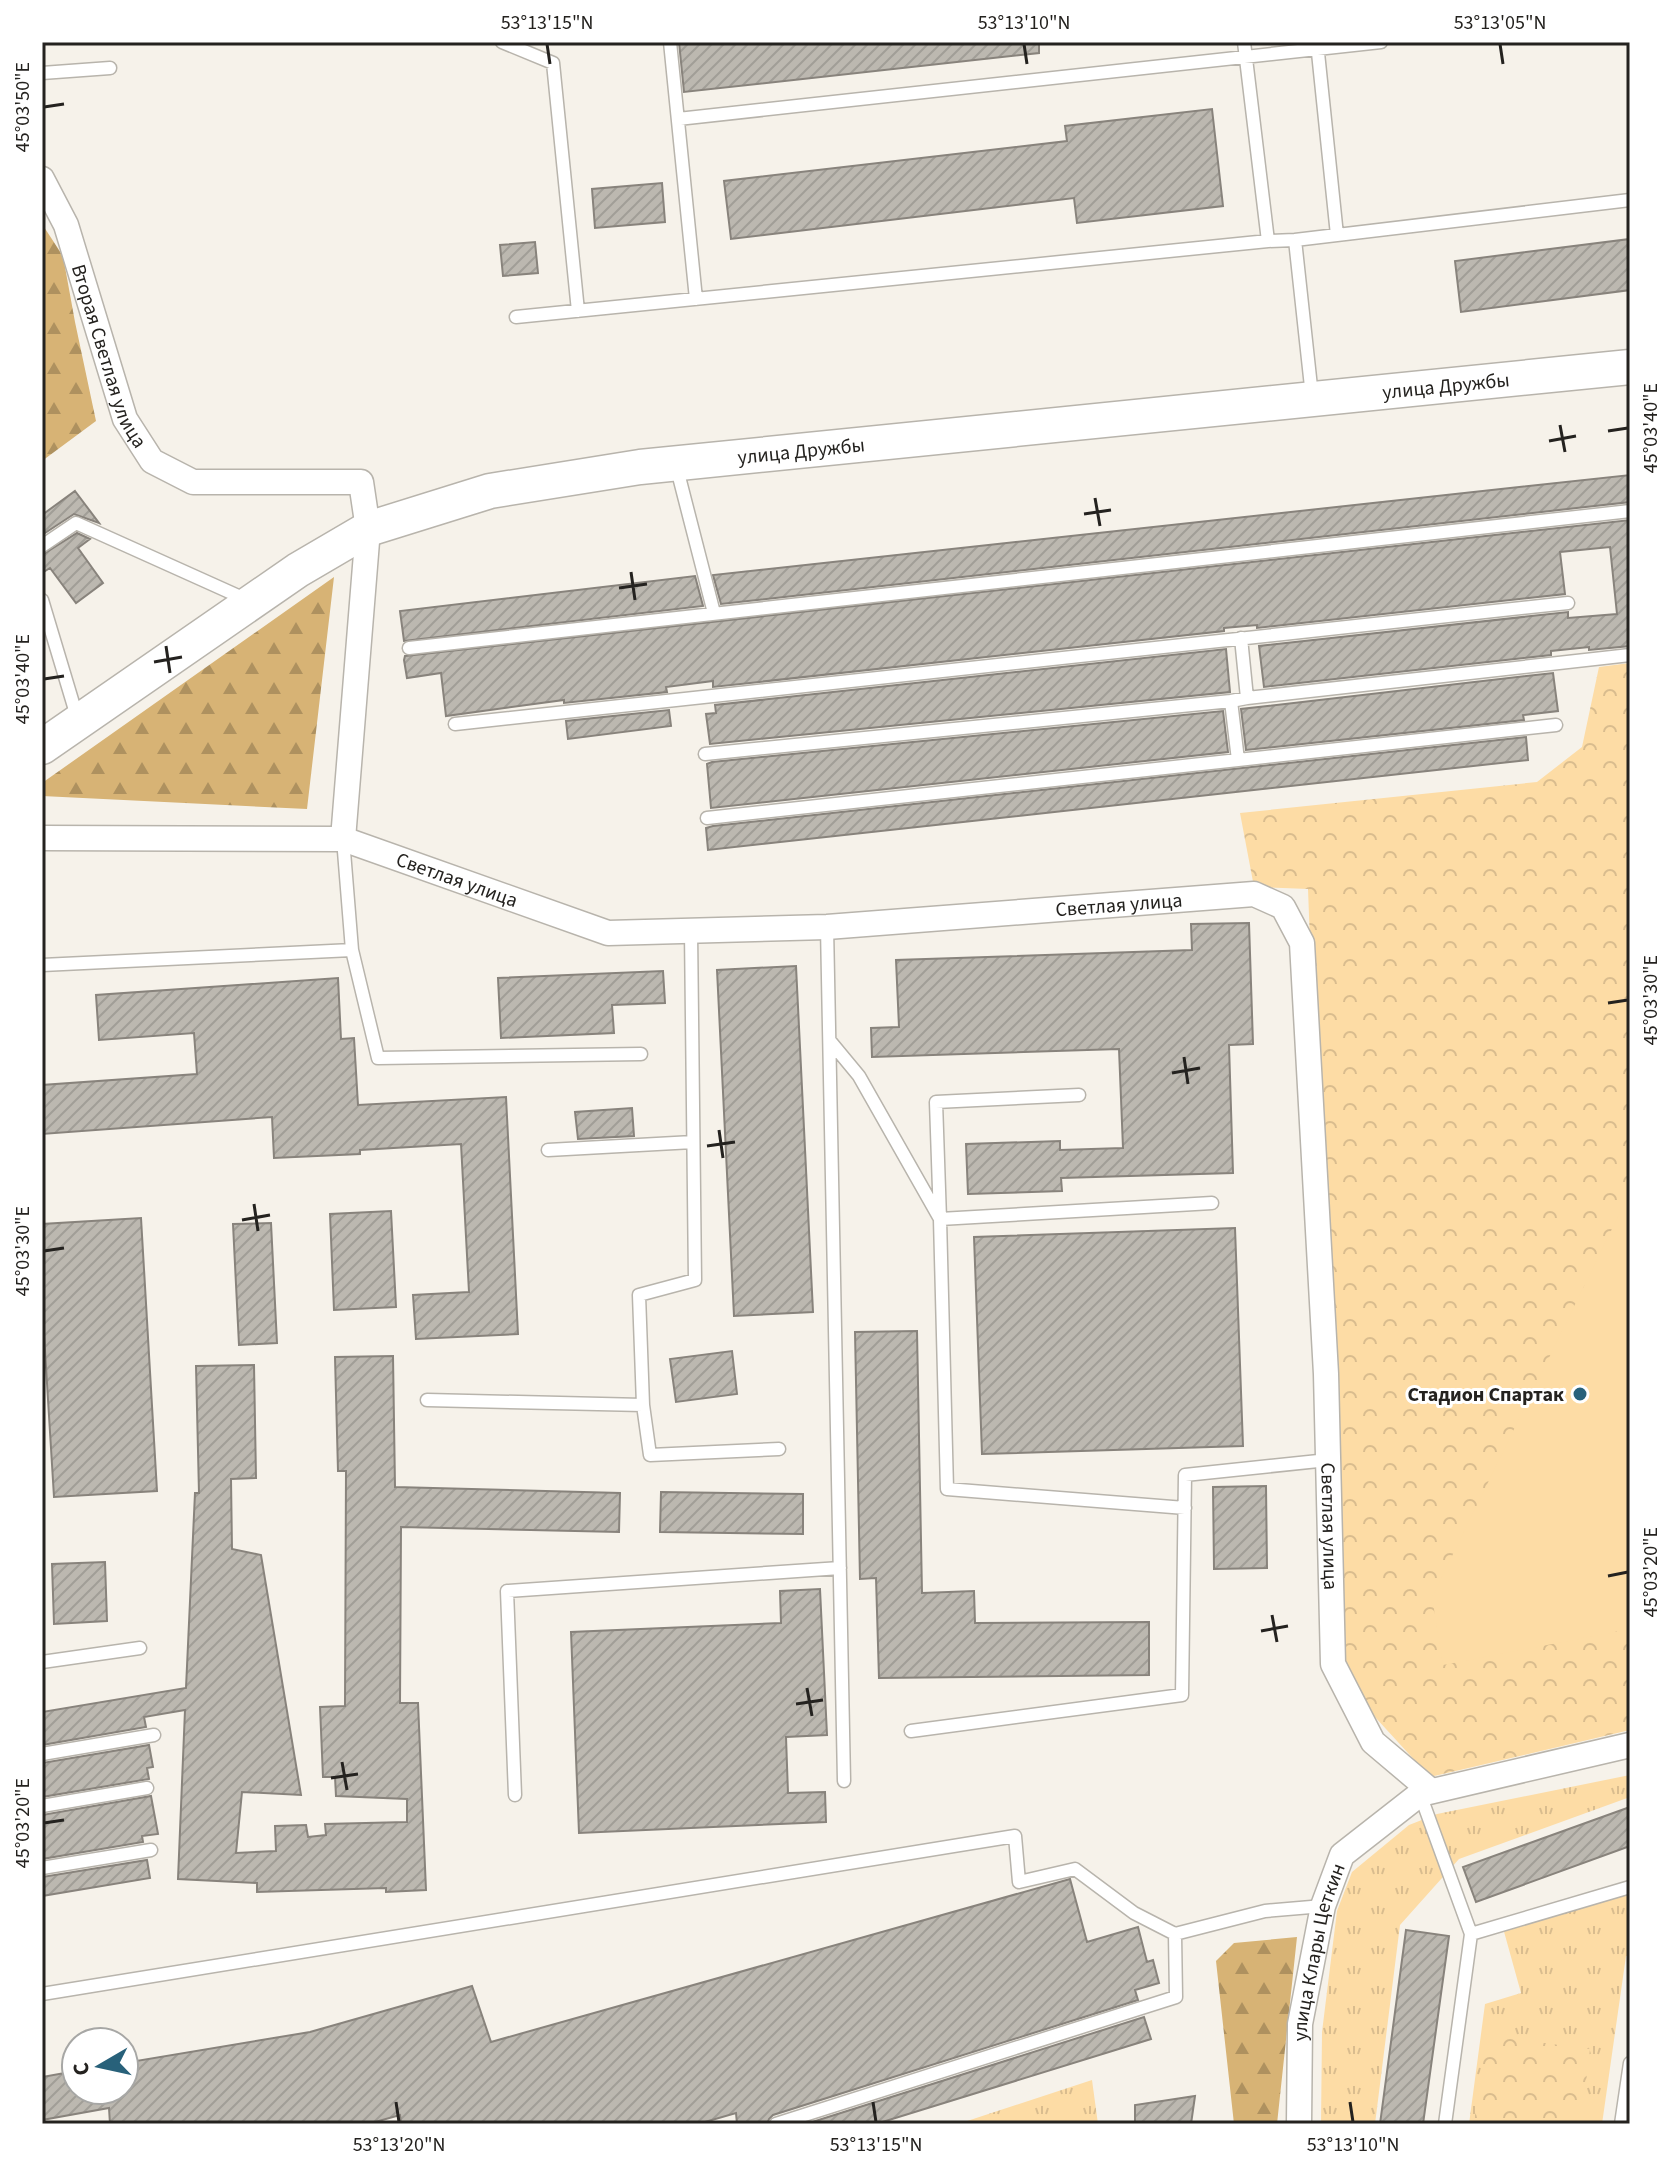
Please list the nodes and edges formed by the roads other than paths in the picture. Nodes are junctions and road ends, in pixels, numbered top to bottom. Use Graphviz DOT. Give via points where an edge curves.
graph roads {
  1 [pos="502,42"];
  2 [pos="670,42"];
  3 [pos="1244,42"];
  4 [pos="1381,42"];
  5 [pos="1317,45"];
  6 [pos="1246,56"];
  7 [pos="110,68"];
  8 [pos="42,73"];
  9 [pos="678,119"];
  10 [pos="42,179"];
  11 [pos="1630,200"];
  12 [pos="42,209"];
  13 [pos="66,225"];
  14 [pos="1337,235"];
  15 [pos="1295,240"];
  16 [pos="1268,241"];
  17 [pos="696,299"];
  18 [pos="578,311"];
  19 [pos="516,317"];
  20 [pos="1630,367"];
  21 [pos="1312,399"];
  22 [pos="676,464"];
  23 [pos="1630,511"];
  24 [pos="368,529"];
  25 [pos="42,546"];
  26 [pos="42,600"];
  27 [pos="252,602"];
  28 [pos="1568,603"];
  29 [pos="714,613"];
  30 [pos="1241,638"];
  31 [pos="409,648"];
  32 [pos="1630,655"];
  33 [pos="1247,698"];
  34 [pos="1231,701"];
  35 [pos="78,721"];
  36 [pos="455,724"];
  37 [pos="1556,725"];
  38 [pos="42,747"];
  39 [pos="705,754"];
  40 [pos="1238,760"];
  41 [pos="707,818"];
  42 [pos="42,838"];
  43 [pos="343,839"];
  44 [pos="827,927"];
  45 [pos="691,931"];
  46 [pos="352,950"];
  47 [pos="42,965"];
  48 [pos="830,1041"];
  49 [pos="641,1054"];
  50 [pos="1079,1095"];
  51 [pos="693,1142"];
  52 [pos="548,1150"];
  53 [pos="1212,1203"];
  54 [pos="940,1219"];
  55 [pos="427,1400"];
  56 [pos="643,1405"];
  57 [pos="779,1449"];
  58 [pos="1328,1460"];
  59 [pos="1185,1508"];
  60 [pos="840,1568"];
  61 [pos="140,1648"];
  62 [pos="42,1662"];
  63 [pos="911,1731"];
  64 [pos="154,1735"];
  65 [pos="1630,1745"];
  66 [pos="42,1754"];
  67 [pos="844,1781"];
  68 [pos="147,1788"];
  69 [pos="1425,1792"];
  70 [pos="515,1795"];
  71 [pos="42,1806"];
  72 [pos="151,1850"];
  73 [pos="42,1868"];
  74 [pos="1630,1887"];
  75 [pos="1323,1906"];
  76 [pos="1175,1934"];
  77 [pos="1471,1934"];
  78 [pos="42,1994"];
  79 [pos="1630,2063"];
  80 [pos="776,2124"];
  81 [pos="1299,2124"];
  82 [pos="1445,2124"];
  83 [pos="1621,2124"];
  1 -- 18 [label="lane" via="553,63"];
  2 -- 9 [label="lane"];
  3 -- 6 [label="lane"];
  4 -- 5 [label="lane"];
  5 -- 6 [label="lane"];
  5 -- 14 [label="lane"];
  6 -- 9 [label="lane"];
  6 -- 16 [label="lane"];
  7 -- 8 [label="lane"];
  9 -- 17 [label="lane"];
  10 -- 13 [label="street, Вторая Светлая улица"];
  11 -- 14 [label="lane"];
  12 -- 13 [label="street"];
  13 -- 24 [label="street, Вторая Светлая улица" via="125,419 152,461 193,482 361,482"];
  14 -- 15 [label="lane"];
  15 -- 16 [label="lane"];
  15 -- 21 [label="lane"];
  16 -- 17 [label="lane"];
  17 -- 18 [label="lane"];
  18 -- 19 [label="lane"];
  20 -- 21 [label="street, улица Дружбы"];
  21 -- 22 [label="street, улица Дружбы"];
  22 -- 24 [label="street, улица Дружбы" via="490,491"];
  22 -- 29 [label="lane"];
  23 -- 29 [label="lane"];
  24 -- 27 [label="street, улица Дружбы"];
  24 -- 43 [label="street"];
  25 -- 27 [label="lane" via="76,523"];
  26 -- 35 [label="lane"];
  27 -- 35 [label="street, улица Дружбы"];
  28 -- 30 [label="lane"];
  29 -- 31 [label="lane"];
  30 -- 33 [label="lane"];
  30 -- 36 [label="lane"];
  32 -- 33 [label="lane"];
  33 -- 34 [label="lane"];
  34 -- 39 [label="lane"];
  34 -- 40 [label="lane"];
  35 -- 38 [label="street, улица Дружбы"];
  37 -- 40 [label="lane"];
  40 -- 41 [label="lane"];
  42 -- 43 [label="street, Светлая улица"];
  43 -- 45 [label="street, Светлая улица" via="608,933"];
  43 -- 46 [label="lane"];
  44 -- 45 [label="street, Светлая улица"];
  44 -- 48 [label="lane"];
  44 -- 58 [label="street, Светлая улица" via="1254,894 1283,907 1302,943"];
  45 -- 51 [label="lane"];
  46 -- 47 [label="lane"];
  46 -- 49 [label="lane" via="378,1058"];
  48 -- 54 [label="lane" via="859,1076"];
  48 -- 60 [label="lane"];
  50 -- 54 [label="lane" via="936,1102"];
  51 -- 52 [label="lane"];
  51 -- 56 [label="lane" via="695,1280 639,1295"];
  53 -- 54 [label="lane"];
  54 -- 59 [label="lane" via="947,1489"];
  55 -- 56 [label="lane"];
  56 -- 57 [label="lane" via="650,1455"];
  58 -- 59 [label="lane" via="1185,1475"];
  58 -- 69 [label="street, Светлая улица" via="1333,1664 1373,1742"];
  59 -- 63 [label="lane" via="1182,1695"];
  60 -- 67 [label="lane"];
  60 -- 70 [label="lane" via="507,1591"];
  61 -- 62 [label="lane"];
  64 -- 66 [label="lane"];
  65 -- 69 [label="street, улица Клары Цеткин"];
  68 -- 71 [label="lane"];
  69 -- 75 [label="street, улица Клары Цеткин" via="1342,1855"];
  69 -- 77 [label="lane"];
  72 -- 73 [label="lane"];
  74 -- 77 [label="lane"];
  75 -- 76 [label="lane" via="1265,1911"];
  75 -- 81 [label="street, улица Клары Цеткин" via="1300,2024"];
  76 -- 78 [label="lane" via="1134,1913 1075,1869 1019,1882 1015,1836"];
  76 -- 80 [label="lane" via="1176,1997"];
  77 -- 82 [label="lane"];
  79 -- 83 [label="lane"];
}
